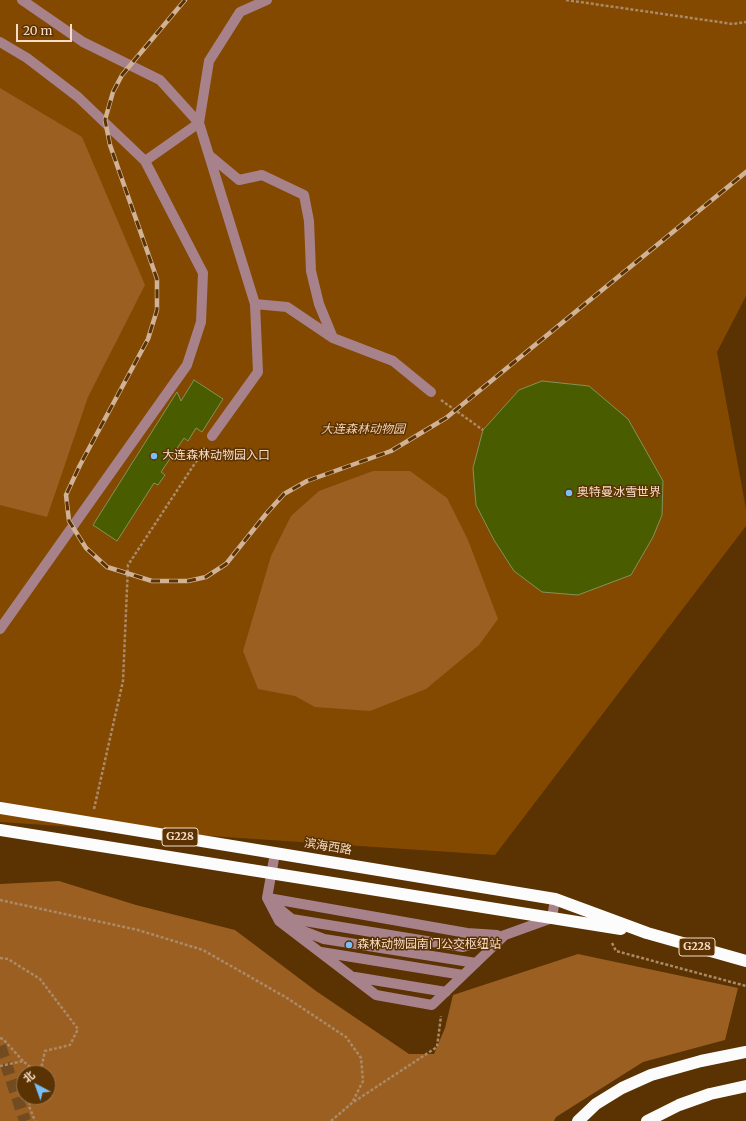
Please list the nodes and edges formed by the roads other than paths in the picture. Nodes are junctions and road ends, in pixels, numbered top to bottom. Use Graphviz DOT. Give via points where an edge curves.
graph roads {
  1 [pos="22,0"];
  2 [pos="267,0"];
  3 [pos="0,42"];
  4 [pos="199,123"];
  5 [pos="209,155"];
  6 [pos="145,161"];
  7 [pos="255,304"];
  8 [pos="333,338"];
  9 [pos="431,392"];
  10 [pos="212,436"];
  11 [pos="0,630"];
  12 [pos="0,808"];
  13 [pos="0,830"];
  14 [pos="275,853"];
  15 [pos="271,873"];
  16 [pos="267,898"];
  17 [pos="555,898"];
  18 [pos="552,918"];
  19 [pos="279,922"];
  20 [pos="648,933"];
  21 [pos="505,935"];
  22 [pos="318,952"];
  23 [pos="746,961"];
  24 [pos="476,963"];
  25 [pos="463,975"];
  26 [pos="353,977"];
  27 [pos="446,992"];
  28 [pos="746,1052"];
  29 [pos="746,1086"];
  30 [pos="578,1121"];
  31 [pos="647,1121"];
  1 -- 4 [label="lane" via="83,42 160,80"];
  2 -- 4 [label="lane" via="240,12 209,61"];
  3 -- 6 [label="lane" via="27,58 78,97"];
  4 -- 5 [label="lane"];
  4 -- 6 [label="lane"];
  5 -- 7 [label="lane"];
  5 -- 8 [label="lane" via="239,180 262,175 304,195 309,221 311,271 319,304"];
  6 -- 11 [label="lane" via="204,273 201,322 187,366"];
  7 -- 8 [label="lane" via="287,307"];
  7 -- 10 [label="lane" via="258,372"];
  8 -- 9 [label="lane" via="393,360"];
  12 -- 14 [label="highway, 滨海西路 / G228"];
  13 -- 15 [label="highway, 滨海西路 / G228"];
  14 -- 15 [label="lane"];
  14 -- 17 [label="highway, 滨海西路 / G228"];
  15 -- 16 [label="lane"];
  15 -- 18 [label="highway, 滨海西路 / G228"];
  16 -- 19 [label="lane"];
  16 -- 21 [label="lane" via="467,933"];
  16 -- 21 [label="lane" via="292,919 463,947"];
  17 -- 18 [label="lane"];
  17 -- 20 [label="highway, 滨海西路 / G228"];
  18 -- 20 [label="highway, 滨海西路 / G228"];
  18 -- 21 [label="lane"];
  19 -- 22 [label="lane"];
  19 -- 24 [label="lane" via="324,938"];
  20 -- 23 [label="highway, 滨海西路 / G228"];
  21 -- 24 [label="lane"];
  22 -- 25 [label="lane"];
  22 -- 26 [label="lane"];
  24 -- 25 [label="lane"];
  25 -- 27 [label="lane"];
  26 -- 27 [label="lane"];
  26 -- 27 [label="lane" via="376,995 432,1005"];
  28 -- 30 [label="highway" via="700,1061 651,1076 622,1088 596,1104"];
  29 -- 31 [label="highway" via="679,1105"];
}
